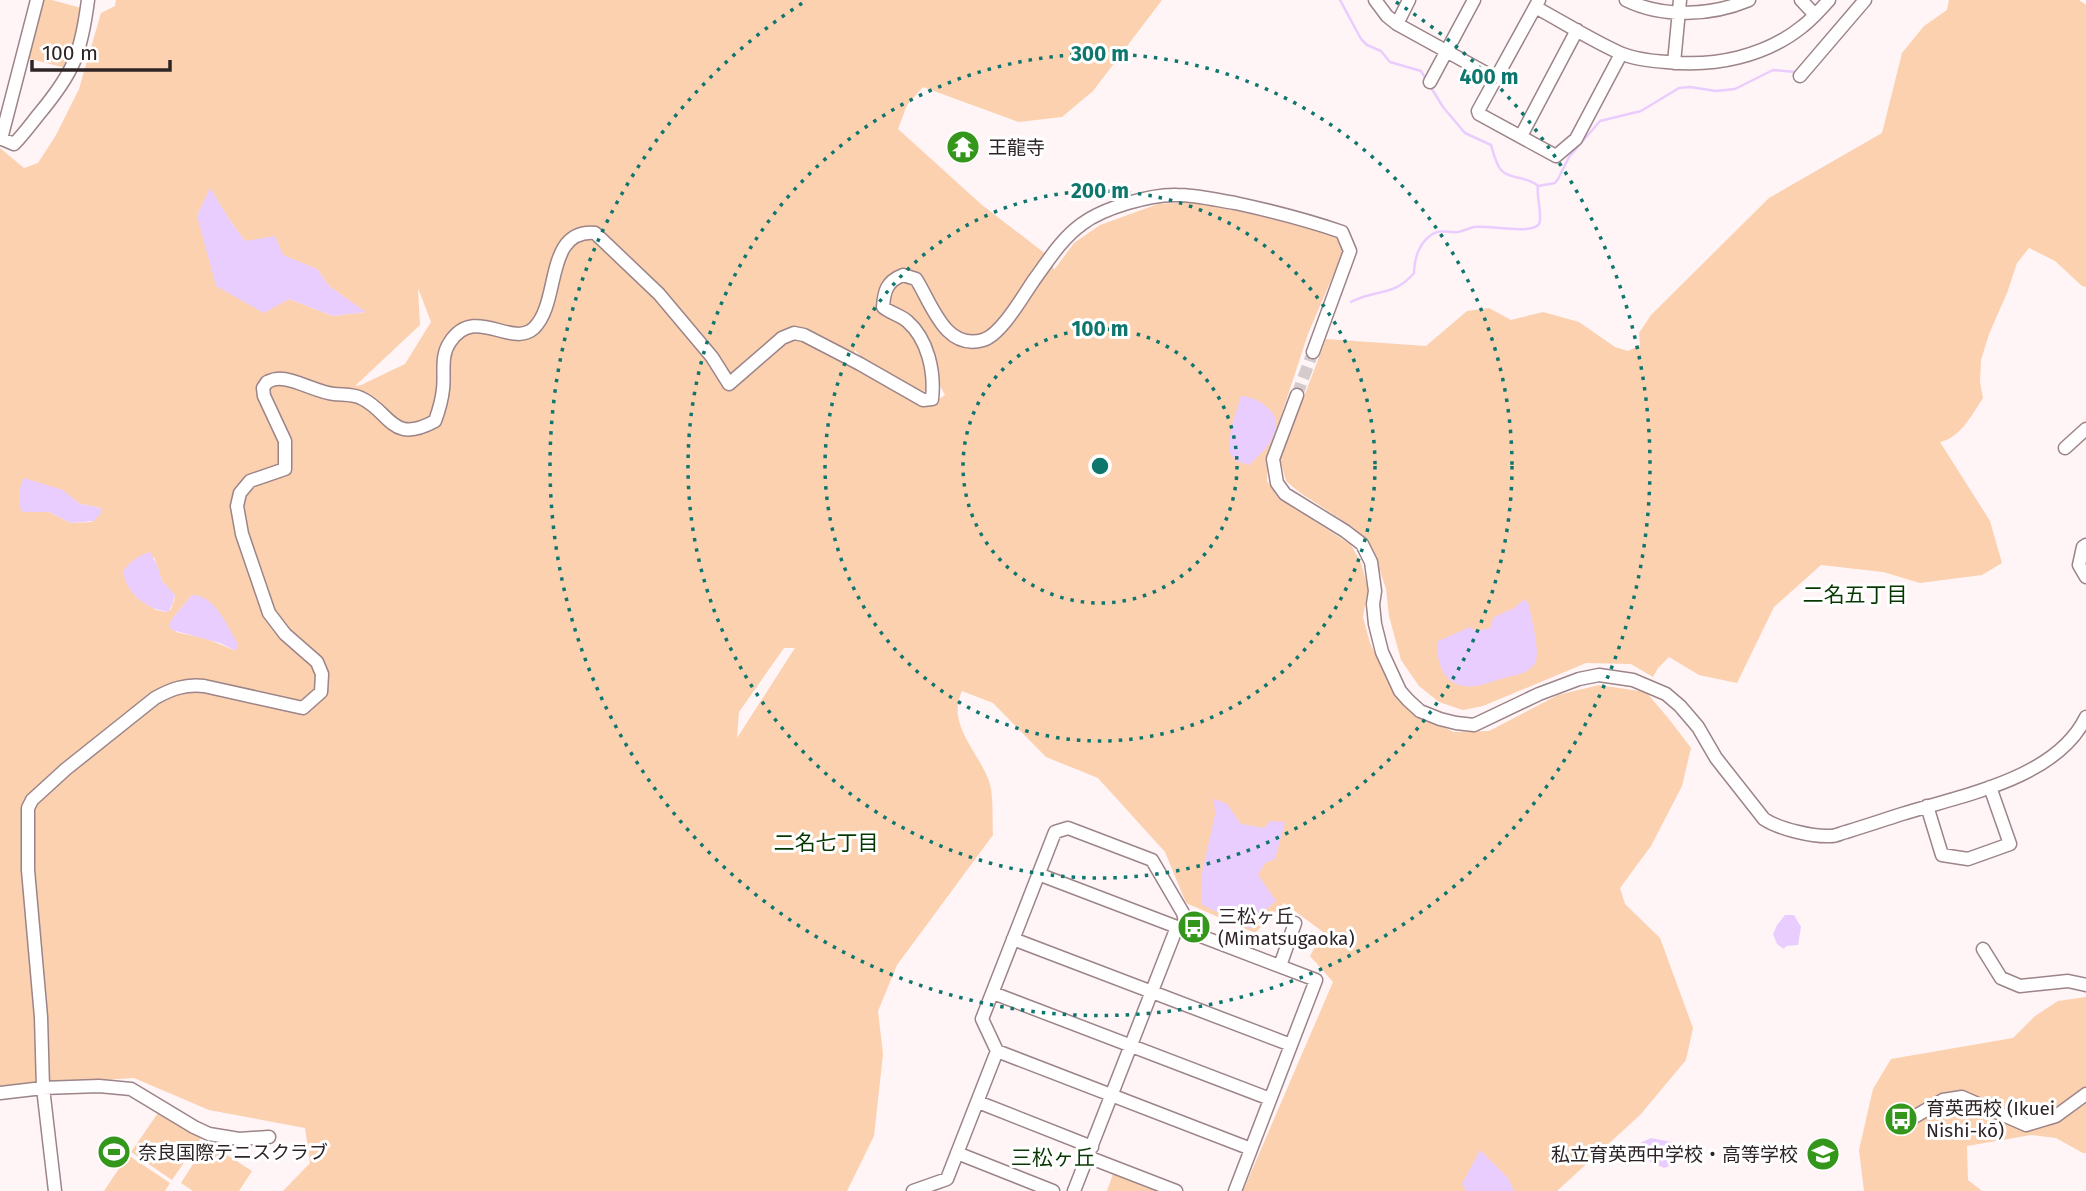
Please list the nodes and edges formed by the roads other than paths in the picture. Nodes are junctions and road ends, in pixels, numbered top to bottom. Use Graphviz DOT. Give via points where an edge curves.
graph roads {
  1 [pos="37,0"];
  2 [pos="88,0"];
  3 [pos="1375,0"];
  4 [pos="1409,0"];
  5 [pos="1474,0"];
  6 [pos="1626,0"];
  7 [pos="1749,0"];
  8 [pos="1801,0"];
  9 [pos="1829,0"];
  10 [pos="1865,0"];
  11 [pos="1537,4"];
  12 [pos="1679,6"];
  13 [pos="1815,15"];
  14 [pos="1397,24"];
  15 [pos="1577,30"];
  16 [pos="1446,51"];
  17 [pos="1621,54"];
  18 [pos="1674,63"];
  19 [pos="1800,76"];
  20 [pos="1495,78"];
  21 [pos="1430,82"];
  22 [pos="1521,136"];
  23 [pos="0,138"];
  24 [pos="1313,352"];
  25 [pos="1297,395"];
  26 [pos="2086,429"];
  27 [pos="2065,448"];
  28 [pos="2086,545"];
  29 [pos="2086,578"];
  30 [pos="2085,721"];
  31 [pos="1990,787"];
  32 [pos="1927,806"];
  33 [pos="1038,874"];
  34 [pos="1295,923"];
  35 [pos="1182,929"];
  36 [pos="1013,939"];
  37 [pos="1983,949"];
  38 [pos="1280,966"];
  39 [pos="2086,985"];
  40 [pos="1152,992"];
  41 [pos="993,993"];
  42 [pos="1291,1045"];
  43 [pos="1131,1046"];
  44 [pos="997,1051"];
  45 [pos="43,1088"];
  46 [pos="0,1093"];
  47 [pos="2086,1094"];
  48 [pos="1112,1095"];
  49 [pos="1270,1099"];
  50 [pos="978,1102"];
  51 [pos="1914,1117"];
  52 [pos="269,1137"];
  53 [pos="1251,1149"];
  54 [pos="1090,1152"];
  55 [pos="957,1153"];
  56 [pos="55,1191"];
  57 [pos="912,1191"];
  58 [pos="1053,1191"];
  59 [pos="1074,1191"];
  60 [pos="1176,1191"];
  61 [pos="1235,1191"];
  1 -- 23 [label="street"];
  2 -- 23 [label="street" via="80,46 62,87 14,144"];
  3 -- 14 [label="street"];
  4 -- 14 [label="street"];
  5 -- 16 [label="street"];
  6 -- 12 [label="street" via="1660,12"];
  7 -- 12 [label="street" via="1717,9"];
  8 -- 13 [label="street"];
  9 -- 13 [label="street"];
  10 -- 19 [label="street"];
  11 -- 15 [label="street"];
  11 -- 20 [label="street"];
  12 -- 18 [label="street"];
  13 -- 18 [label="street" via="1787,37 1746,56"];
  14 -- 16 [label="street"];
  15 -- 17 [label="street"];
  15 -- 22 [label="street"];
  16 -- 20 [label="street"];
  16 -- 21 [label="street"];
  17 -- 18 [label="street"];
  17 -- 22 [label="street" via="1576,139 1560,153 1556,156"];
  20 -- 22 [label="street" via="1479,114"];
  24 -- 45 [label="street" via="1350,251 1342,232 1219,200 1164,195 1119,206 1079,225 987,339 960,341 946,330 916,279 903,275 891,281 883,307 904,318 927,351 932,399 923,400 794,333 771,346 729,384 659,294 595,233 571,239 564,248 545,313 533,328 518,334 474,326 463,329 449,344 442,401 435,421 428,425 396,427 360,397 277,378 267,382 264,396 285,441 285,469 250,481 237,506 269,613 317,662 321,692 303,708 204,686 169,690 66,768 32,800 28,808 28,870"];
  25 -- 32 [label="street" via="1273,459 1277,483 1285,494 1362,544 1371,562 1375,624 1382,652 1400,691 1420,711 1474,725 1579,679 1618,677 1659,691 1680,706 1716,758 1772,824 1831,836"];
  26 -- 27 [label="street"];
  28 -- 29 [label="street" via="2078,565"];
  30 -- 31 [label="street" via="2046,761"];
  31 -- 32 [label="street"];
  31 -- 32 [label="street" via="2010,844 1968,859 1942,855"];
  33 -- 35 [label="street"];
  33 -- 35 [label="street" via="1055,832 1068,828 1152,860 1183,913"];
  33 -- 36 [label="street"];
  34 -- 38 [label="street"];
  35 -- 38 [label="street"];
  35 -- 40 [label="street"];
  36 -- 40 [label="street"];
  36 -- 41 [label="street"];
  37 -- 39 [label="street" via="2001,978 2020,986 2068,981"];
  38 -- 42 [label="street" via="1316,980"];
  40 -- 42 [label="street"];
  40 -- 43 [label="street"];
  41 -- 43 [label="street"];
  41 -- 44 [label="street" via="982,1019"];
  42 -- 49 [label="street"];
  43 -- 48 [label="street"];
  43 -- 49 [label="street"];
  44 -- 48 [label="street"];
  44 -- 50 [label="street"];
  45 -- 46 [label="street"];
  45 -- 52 [label="street" via="131,1088 209,1134"];
  45 -- 56 [label="street"];
  47 -- 51 [label="street" via="2056,1115 2026,1125 1962,1097 1943,1100"];
  48 -- 53 [label="street"];
  48 -- 54 [label="street"];
  49 -- 53 [label="street"];
  50 -- 54 [label="street"];
  50 -- 55 [label="street"];
  53 -- 61 [label="street"];
  54 -- 59 [label="street"];
  54 -- 60 [label="street"];
  55 -- 57 [label="street" via="947,1179"];
  55 -- 58 [label="street"];
}
